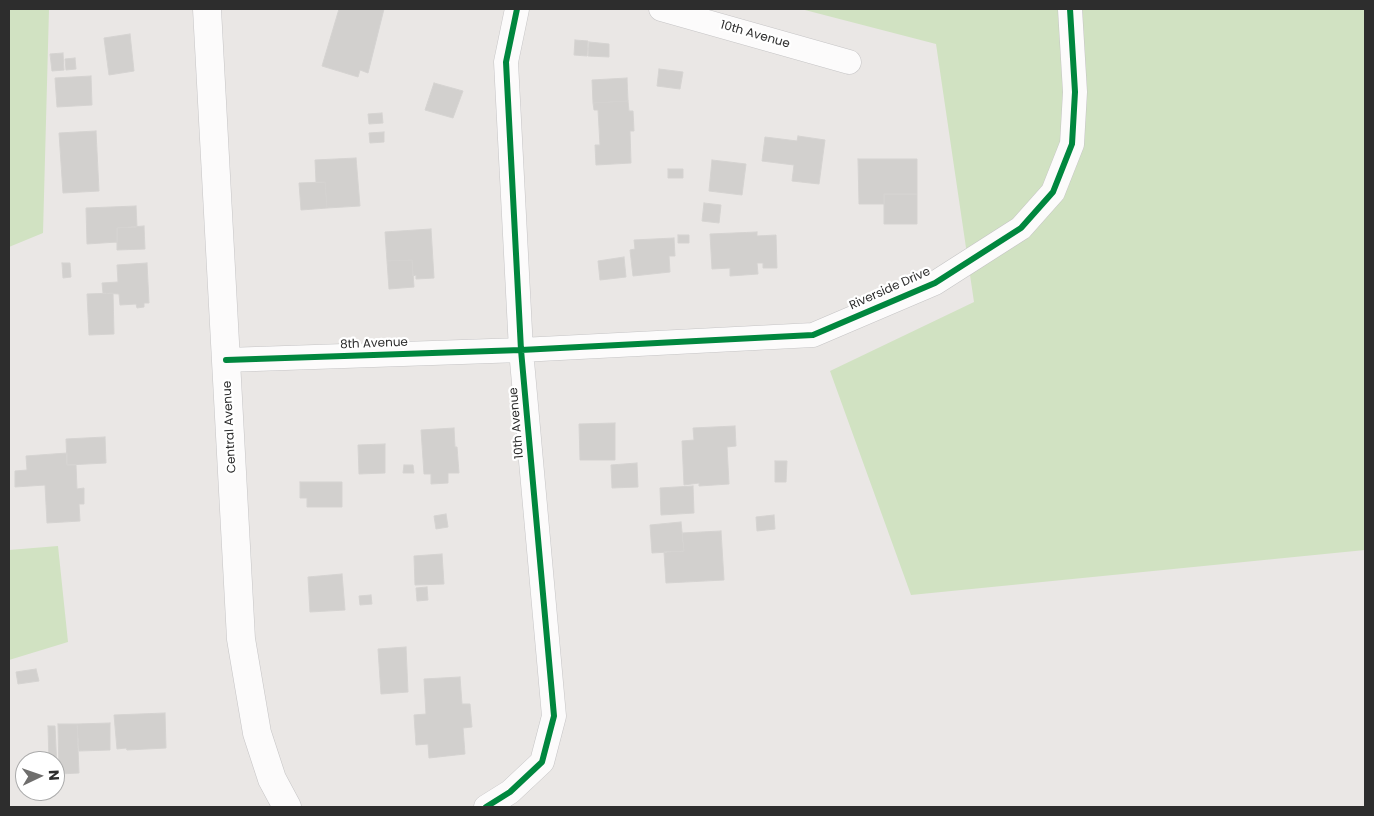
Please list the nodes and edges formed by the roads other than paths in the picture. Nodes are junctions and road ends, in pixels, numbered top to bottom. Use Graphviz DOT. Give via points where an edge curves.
graph roads {
  1 [pos="206,9"];
  2 [pos="517,9"];
  3 [pos="661,9"];
  4 [pos="1070,9"];
  5 [pos="849,62"];
  6 [pos="522,350"];
  7 [pos="226,360"];
  8 [pos="287,807"];
  9 [pos="486,807"];
  1 -- 7 [label="street, Central Avenue"];
  2 -- 6 [label="street, 10th Avenue" via="506,62"];
  3 -- 5 [label="street, 10th Avenue"];
  4 -- 6 [label="street, Riverside Drive" via="1075,92 1072,144 1053,192 1020,228 935,283 813,335"];
  6 -- 7 [label="street, 8th Avenue"];
  6 -- 9 [label="street, 10th Avenue" via="554,716 542,762 510,792"];
  7 -- 8 [label="street, Central Avenue" via="241,639 257,733 272,779"];
}
